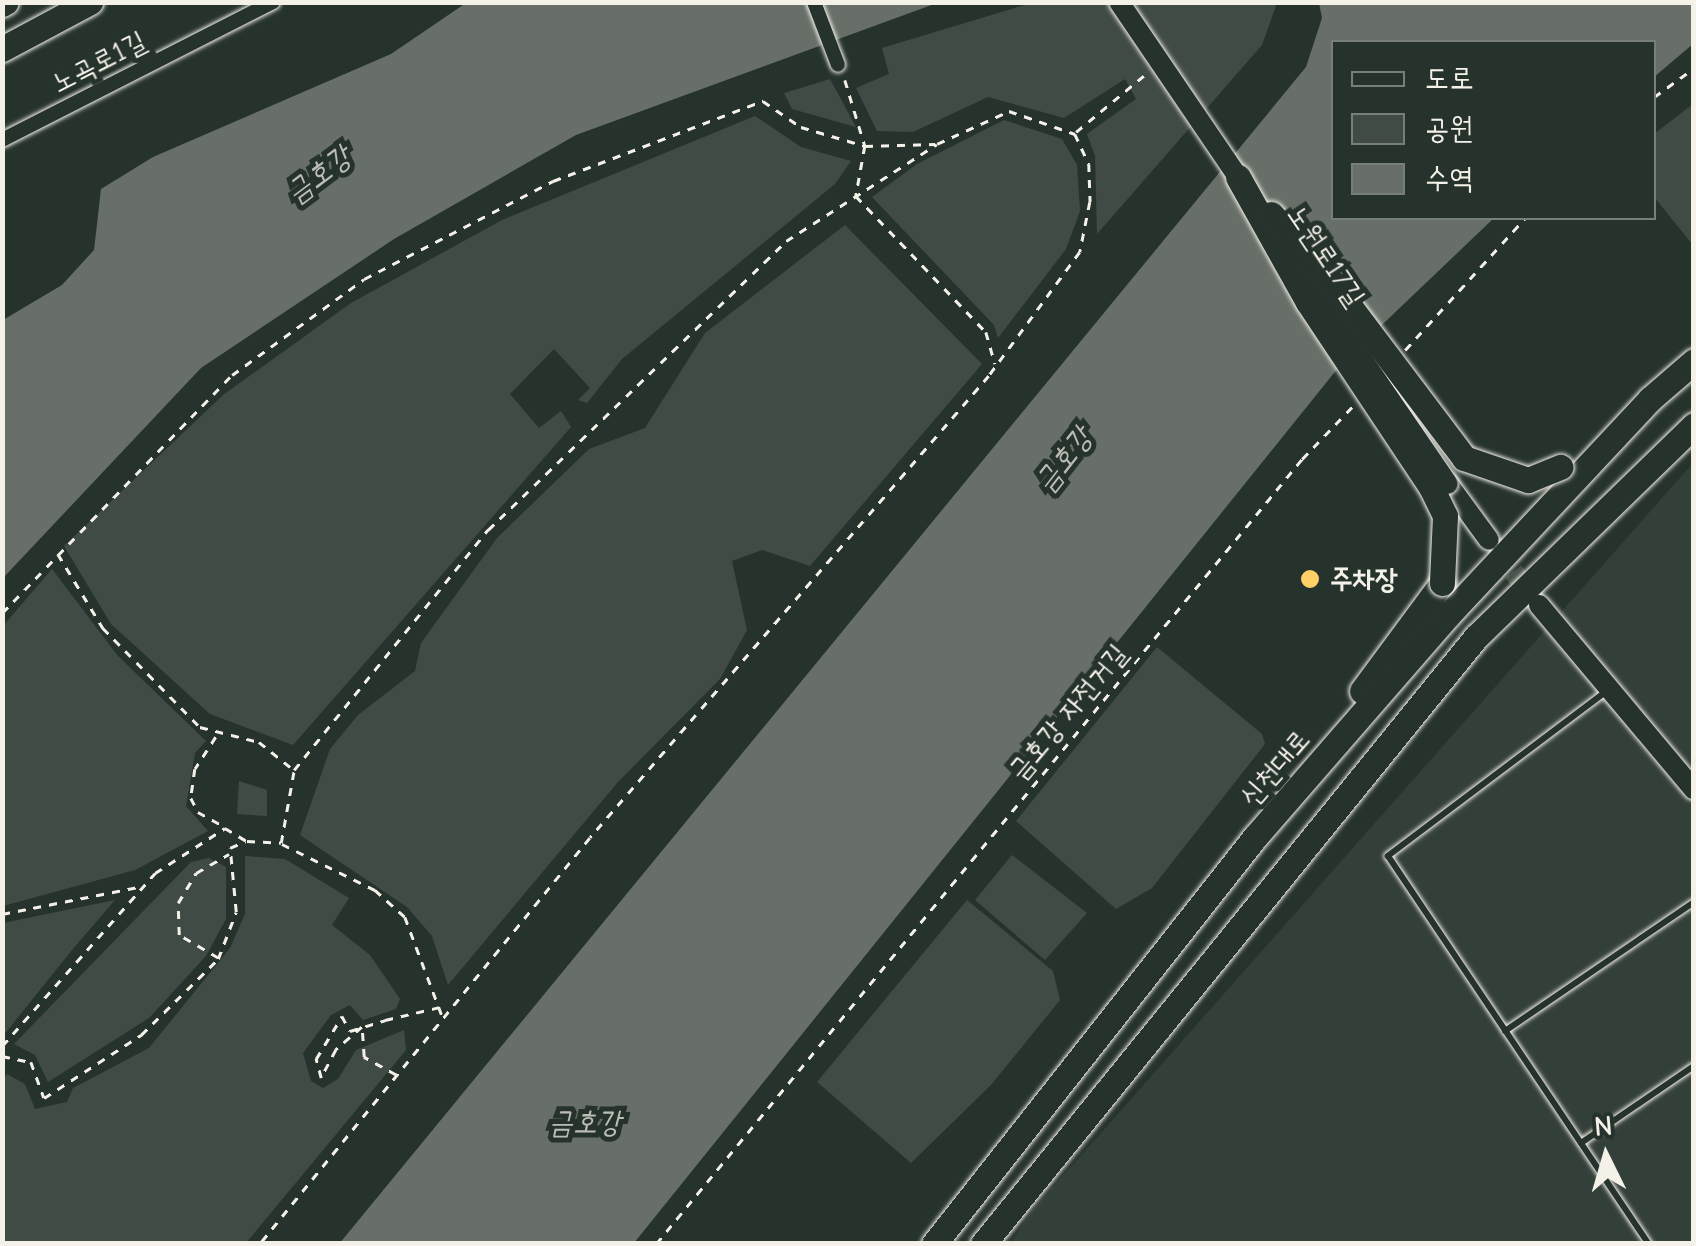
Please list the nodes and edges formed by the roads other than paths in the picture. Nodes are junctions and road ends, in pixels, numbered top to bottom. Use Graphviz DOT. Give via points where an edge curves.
graph roads {
  1 [pos="90,2"];
  2 [pos="272,2"];
  3 [pos="814,2"];
  4 [pos="1119,2"];
  5 [pos="2,49"];
  6 [pos="838,66"];
  7 [pos="2,140"];
  8 [pos="1238,177"];
  9 [pos="1694,361"];
  10 [pos="1650,398"];
  11 [pos="1694,425"];
  12 [pos="1489,540"];
  13 [pos="1539,606"];
  14 [pos="1609,690"];
  15 [pos="1694,790"];
  16 [pos="1255,837"];
  17 [pos="1694,902"];
  18 [pos="1505,1031"];
  19 [pos="1126,1065"];
  20 [pos="1694,1066"];
  21 [pos="1581,1144"];
  22 [pos="934,1244"];
  23 [pos="983,1244"];
  24 [pos="998,1244"];
  25 [pos="1649,1244"];
  1 -- 5 [label="highway"];
  2 -- 7 [label="street, 노곡로1길"];
  3 -- 6 [label="street"];
  4 -- 8 [label="main road, 노원로17길, bridge"];
  8 -- 10 [label="highway, bridge" via="1330,280 1464,458 1528,480 1561,467"];
  8 -- 12 [label="main road, 노원로17길, bridge"];
  8 -- 16 [label="highway, bridge" via="1308,302 1445,516 1442,583"];
  9 -- 10 [label="highway, 신천대로"];
  10 -- 16 [label="highway, 신천대로" via="1448,615"];
  11 -- 19 [label="highway" via="1476,636"];
  13 -- 14 [label="main road"];
  14 -- 15 [label="main road"];
  14 -- 18 [label="lane" via="1388,856"];
  16 -- 22 [label="highway, 신천대로"];
  17 -- 18 [label="lane"];
  18 -- 21 [label="lane"];
  19 -- 23 [label="highway"];
  19 -- 24 [label="highway"];
  20 -- 21 [label="lane"];
  21 -- 25 [label="lane"];
}
